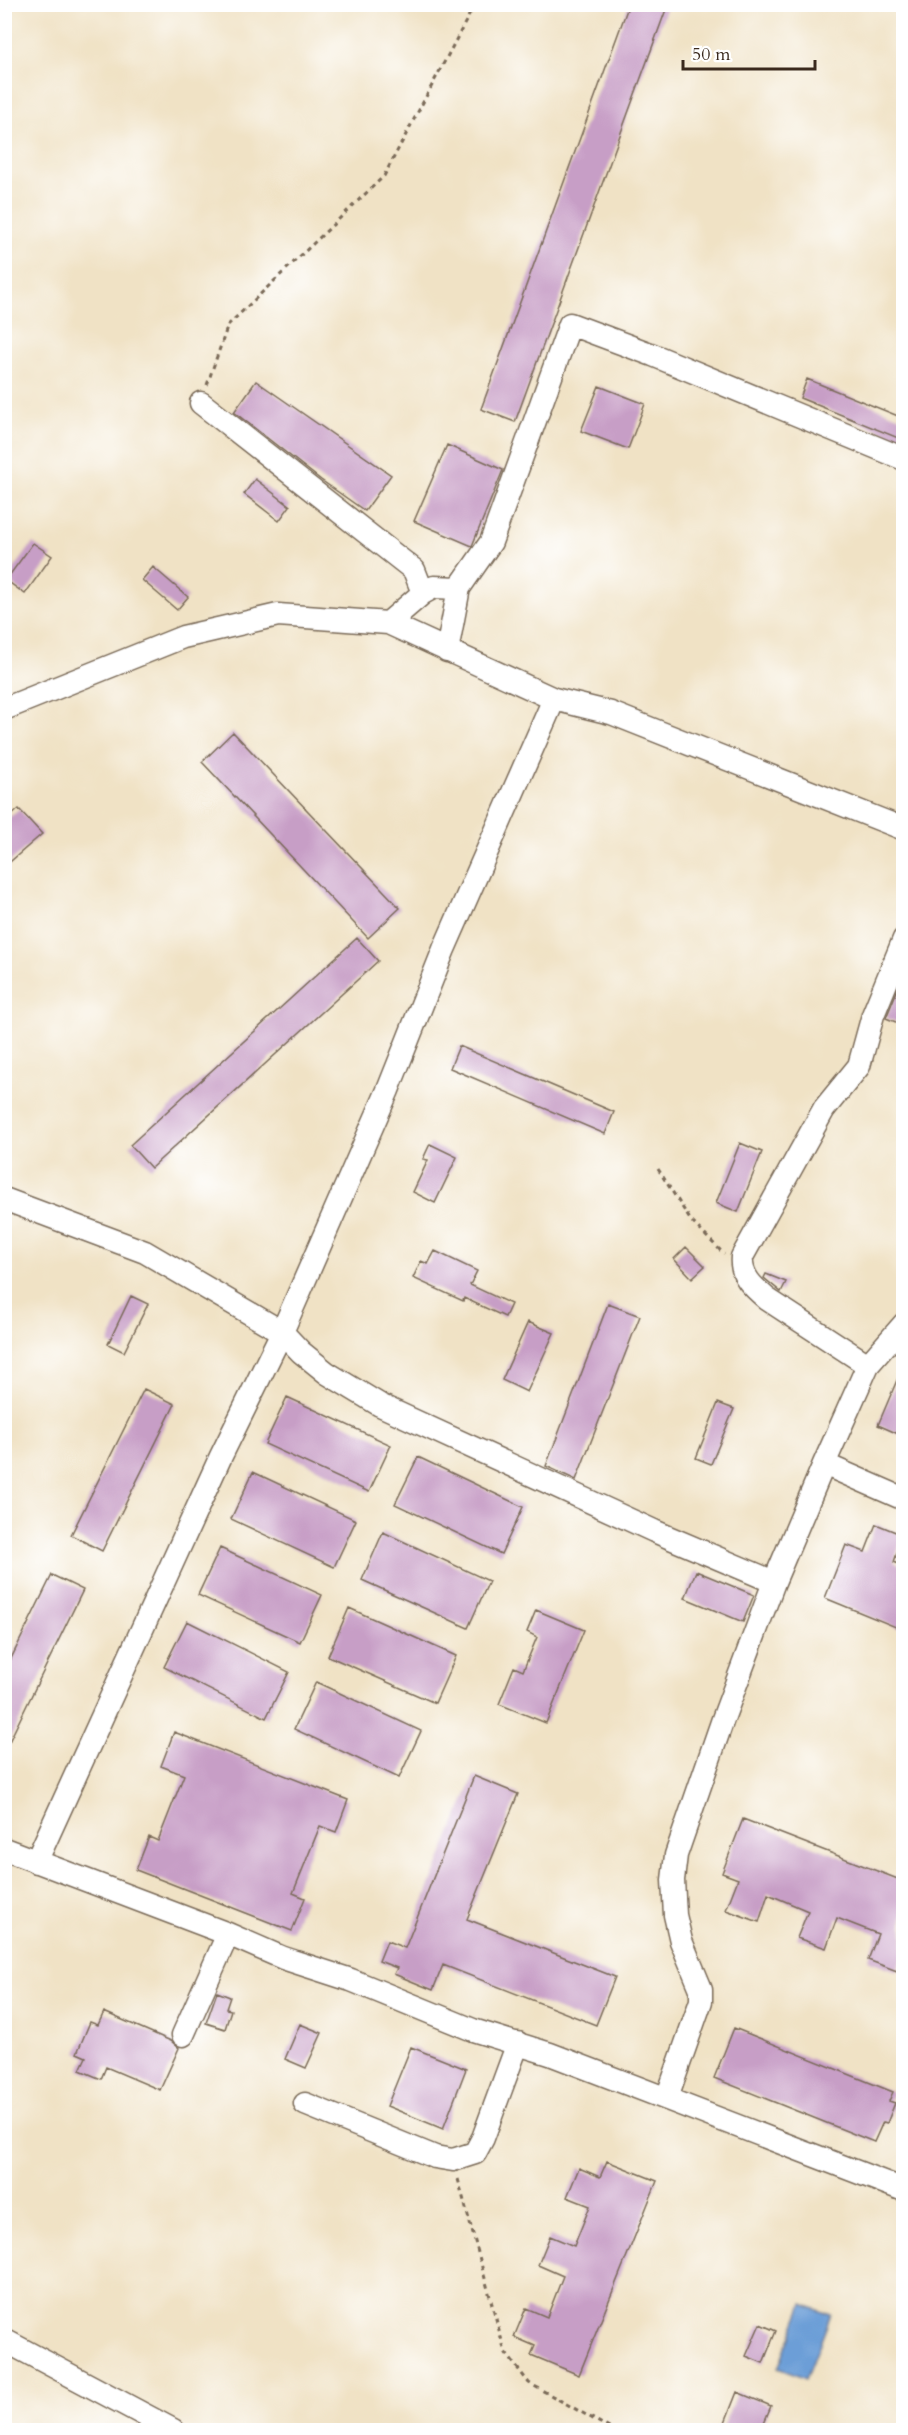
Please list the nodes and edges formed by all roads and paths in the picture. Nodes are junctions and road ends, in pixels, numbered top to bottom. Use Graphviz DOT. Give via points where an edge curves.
graph roads {
  1 [pos="475,4"];
  2 [pos="201,403"];
  3 [pos="903,459"];
  4 [pos="459,588"];
  5 [pos="423,594"];
  6 [pos="388,623"];
  7 [pos="447,651"];
  8 [pos="554,699"];
  9 [pos="4,709"];
  10 [pos="903,829"];
  11 [pos="903,939"];
  12 [pos="658,1169"];
  13 [pos="4,1198"];
  14 [pos="741,1269"];
  15 [pos="903,1324"];
  16 [pos="282,1332"];
  17 [pos="868,1365"];
  18 [pos="824,1464"];
  19 [pos="903,1499"];
  20 [pos="774,1582"];
  21 [pos="4,1849"];
  22 [pos="36,1862"];
  23 [pos="228,1934"];
  24 [pos="183,2035"];
  25 [pos="518,2043"];
  26 [pos="667,2098"];
  27 [pos="305,2104"];
  28 [pos="453,2160"];
  29 [pos="903,2190"];
  30 [pos="4,2340"];
  31 [pos="173,2430"];
  32 [pos="613,2430"];
  1 -- 2 [label="path" via="384,176 228,325"];
  2 -- 5 [label="street" via="414,570"];
  3 -- 4 [label="street" via="570,324 491,542"];
  4 -- 5 [label="street" via="434,587"];
  4 -- 7 [label="street"];
  5 -- 6 [label="street"];
  6 -- 7 [label="street"];
  6 -- 9 [label="street" via="278,615 183,637"];
  7 -- 8 [label="street"];
  8 -- 10 [label="street" via="611,713"];
  8 -- 16 [label="street"];
  11 -- 14 [label="street" via="873,1015 859,1066 824,1109 742,1257"];
  12 -- 14 [label="path" via="691,1221"];
  13 -- 16 [label="street" via="145,1252"];
  14 -- 17 [label="street" via="752,1287 767,1299"];
  15 -- 17 [label="street"];
  16 -- 20 [label="street" via="327,1373 380,1406"];
  16 -- 22 [label="street" via="216,1467"];
  17 -- 18 [label="street"];
  18 -- 19 [label="street"];
  18 -- 20 [label="street"];
  20 -- 26 [label="street" via="676,1855 675,1915 701,1989 701,2001"];
  21 -- 22 [label="street"];
  22 -- 23 [label="street"];
  23 -- 24 [label="street"];
  23 -- 25 [label="street" via="473,2030"];
  25 -- 26 [label="street"];
  25 -- 28 [label="street" via="475,2153"];
  26 -- 29 [label="street"];
  27 -- 28 [label="street" via="435,2157"];
  28 -- 32 [label="path" via="505,2352 529,2383"];
  30 -- 31 [label="street"];
}
